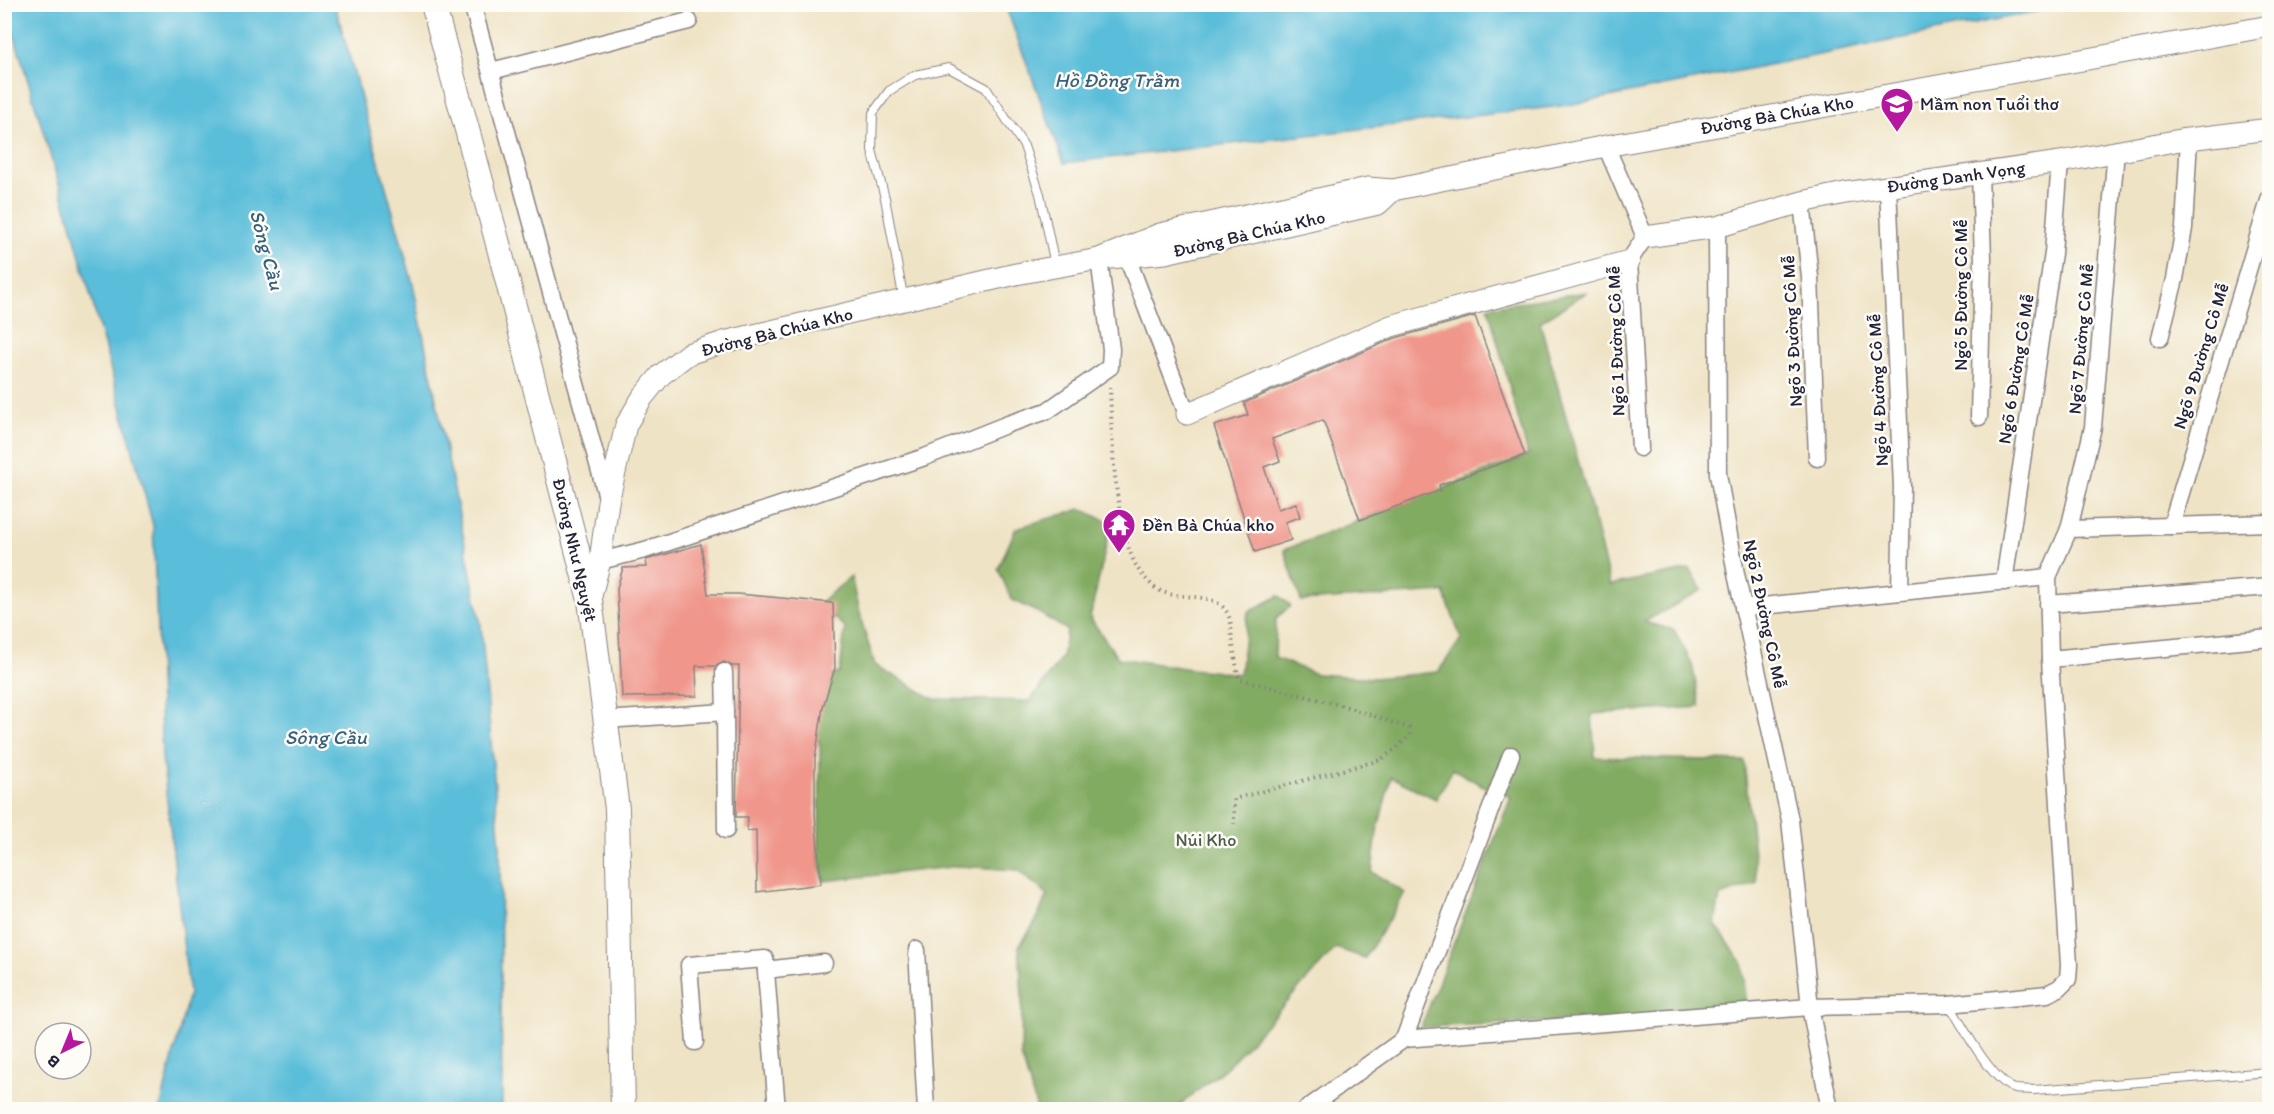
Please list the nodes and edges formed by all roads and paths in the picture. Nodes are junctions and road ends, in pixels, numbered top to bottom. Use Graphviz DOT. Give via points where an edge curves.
graph roads {
  1 [pos="432,4"];
  2 [pos="472,4"];
  3 [pos="689,21"];
  4 [pos="2270,26"];
  5 [pos="491,70"];
  6 [pos="2270,129"];
  7 [pos="2189,139"];
  8 [pos="1606,146"];
  9 [pos="2116,150"];
  10 [pos="2060,162"];
  11 [pos="1980,174"];
  12 [pos="1888,187"];
  13 [pos="1393,190"];
  14 [pos="2270,198"];
  15 [pos="1802,202"];
  16 [pos="1717,227"];
  17 [pos="1645,237"];
  18 [pos="1127,257"];
  19 [pos="1099,259"];
  20 [pos="1629,261"];
  21 [pos="1055,267"];
  22 [pos="904,301"];
  23 [pos="2160,338"];
  24 [pos="1110,388"];
  25 [pos="1187,414"];
  26 [pos="1979,417"];
  27 [pos="1640,448"];
  28 [pos="1817,458"];
  29 [pos="608,502"];
  30 [pos="2270,523"];
  31 [pos="2171,526"];
  32 [pos="2068,529"];
  33 [pos="600,561"];
  34 [pos="2048,577"];
  35 [pos="2004,582"];
  36 [pos="2270,587"];
  37 [pos="1900,592"];
  38 [pos="590,600"];
  39 [pos="2048,604"];
  40 [pos="1743,608"];
  41 [pos="2270,638"];
  42 [pos="2050,659"];
  43 [pos="724,672"];
  44 [pos="725,712"];
  45 [pos="605,720"];
  46 [pos="1510,755"];
  47 [pos="1234,824"];
  48 [pos="726,830"];
  49 [pos="917,950"];
  50 [pos="824,963"];
  51 [pos="766,970"];
  52 [pos="1949,1004"];
  53 [pos="1810,1007"];
  54 [pos="1404,1039"];
  55 [pos="695,1042"];
  56 [pos="2270,1072"];
  57 [pos="928,1109"];
  58 [pos="623,1110"];
  59 [pos="777,1110"];
  60 [pos="1305,1110"];
  61 [pos="1830,1110"];
  1 -- 38 [label="main road, Đường Như Nguyệt"];
  2 -- 5 [label="street"];
  3 -- 5 [label="street"];
  4 -- 8 [label="street, Đường Bà Chúa Kho"];
  5 -- 29 [label="street"];
  6 -- 7 [label="street, Đường Danh Vọng"];
  7 -- 9 [label="street, Đường Danh Vọng"];
  7 -- 23 [label="street" via="2184,228"];
  8 -- 13 [label="street, Đường Bà Chúa Kho"];
  8 -- 17 [label="street"];
  9 -- 10 [label="street, Đường Danh Vọng"];
  9 -- 32 [label="street, Ngõ 7 Đường Cô Mễ" via="2093,427"];
  10 -- 11 [label="street, Đường Danh Vọng"];
  10 -- 35 [label="street, Ngõ 6 Đường Cô Mễ" via="2053,253"];
  11 -- 12 [label="street, Đường Danh Vọng"];
  11 -- 26 [label="street, Ngõ 5 Đường Cô Mễ" via="1983,258"];
  12 -- 15 [label="street, Đường Danh Vọng"];
  12 -- 37 [label="street, Ngõ 4 Đường Cô Mễ" via="1902,486"];
  13 -- 18 [label="street, Đường Bà Chúa Kho" via="1378,204 1165,253"];
  13 -- 19 [label="street, Đường Bà Chúa Kho" via="1368,188 1160,234"];
  14 -- 31 [label="street, Ngõ 9 Đường Cô Mễ"];
  15 -- 16 [label="street, Đường Danh Vọng"];
  15 -- 28 [label="street, Ngõ 3 Đường Cô Mễ" via="1810,277"];
  16 -- 17 [label="street, Đường Danh Vọng"];
  16 -- 40 [label="street, Ngõ 2 Đường Cô Mễ" via="1718,474"];
  17 -- 20 [label="street, Ngõ 1 Đường Cô Mễ"];
  18 -- 19 [label="street, Đường Bà Chúa Kho"];
  18 -- 25 [label="street"];
  19 -- 21 [label="street, Đường Bà Chúa Kho"];
  19 -- 33 [label="street" via="1110,368 1047,411 925,457 645,550"];
  20 -- 25 [label="street" via="1391,326"];
  20 -- 27 [label="street, Ngõ 1 Đường Cô Mễ"];
  21 -- 22 [label="street, Đường Bà Chúa Kho"];
  21 -- 22 [label="lane" via="1040,194 1024,146 986,88 949,68 915,75 889,91 873,113 872,150"];
  22 -- 29 [label="street, Đường Bà Chúa Kho" via="724,342 688,354 661,375 627,425"];
  24 -- 47 [label="path" via="1113,471 1128,548 1144,577 1159,590 1212,600 1224,607 1230,620 1239,679 1347,707 1409,728 1410,735 1380,760 1234,799"];
  29 -- 33 [label="street, Đường Bà Chúa Kho"];
  30 -- 31 [label="street"];
  31 -- 32 [label="street"];
  32 -- 34 [label="street, Ngõ 7 Đường Cô Mễ"];
  33 -- 38 [label="street, Đường Bà Chúa Kho"];
  34 -- 35 [label="street"];
  34 -- 39 [label="street"];
  35 -- 37 [label="street"];
  36 -- 39 [label="street"];
  37 -- 40 [label="street"];
  38 -- 45 [label="main road, Đường Như Nguyệt"];
  39 -- 42 [label="street"];
  40 -- 53 [label="street, Ngõ 2 Đường Cô Mễ" via="1790,820"];
  41 -- 42 [label="street"];
  42 -- 52 [label="street" via="2068,979 2047,994"];
  43 -- 44 [label="street"];
  44 -- 45 [label="street"];
  44 -- 48 [label="street"];
  45 -- 58 [label="main road, Đường Như Nguyệt" via="617,809"];
  46 -- 54 [label="street"];
  49 -- 57 [label="street"];
  50 -- 51 [label="street"];
  51 -- 55 [label="street" via="765,959 689,965"];
  51 -- 59 [label="street"];
  52 -- 53 [label="street"];
  52 -- 56 [label="lane" via="1979,1052 2000,1079 2015,1089"];
  53 -- 54 [label="street"];
  53 -- 61 [label="street, Ngõ 2 Đường Cô Mễ"];
  54 -- 60 [label="street"];
}
